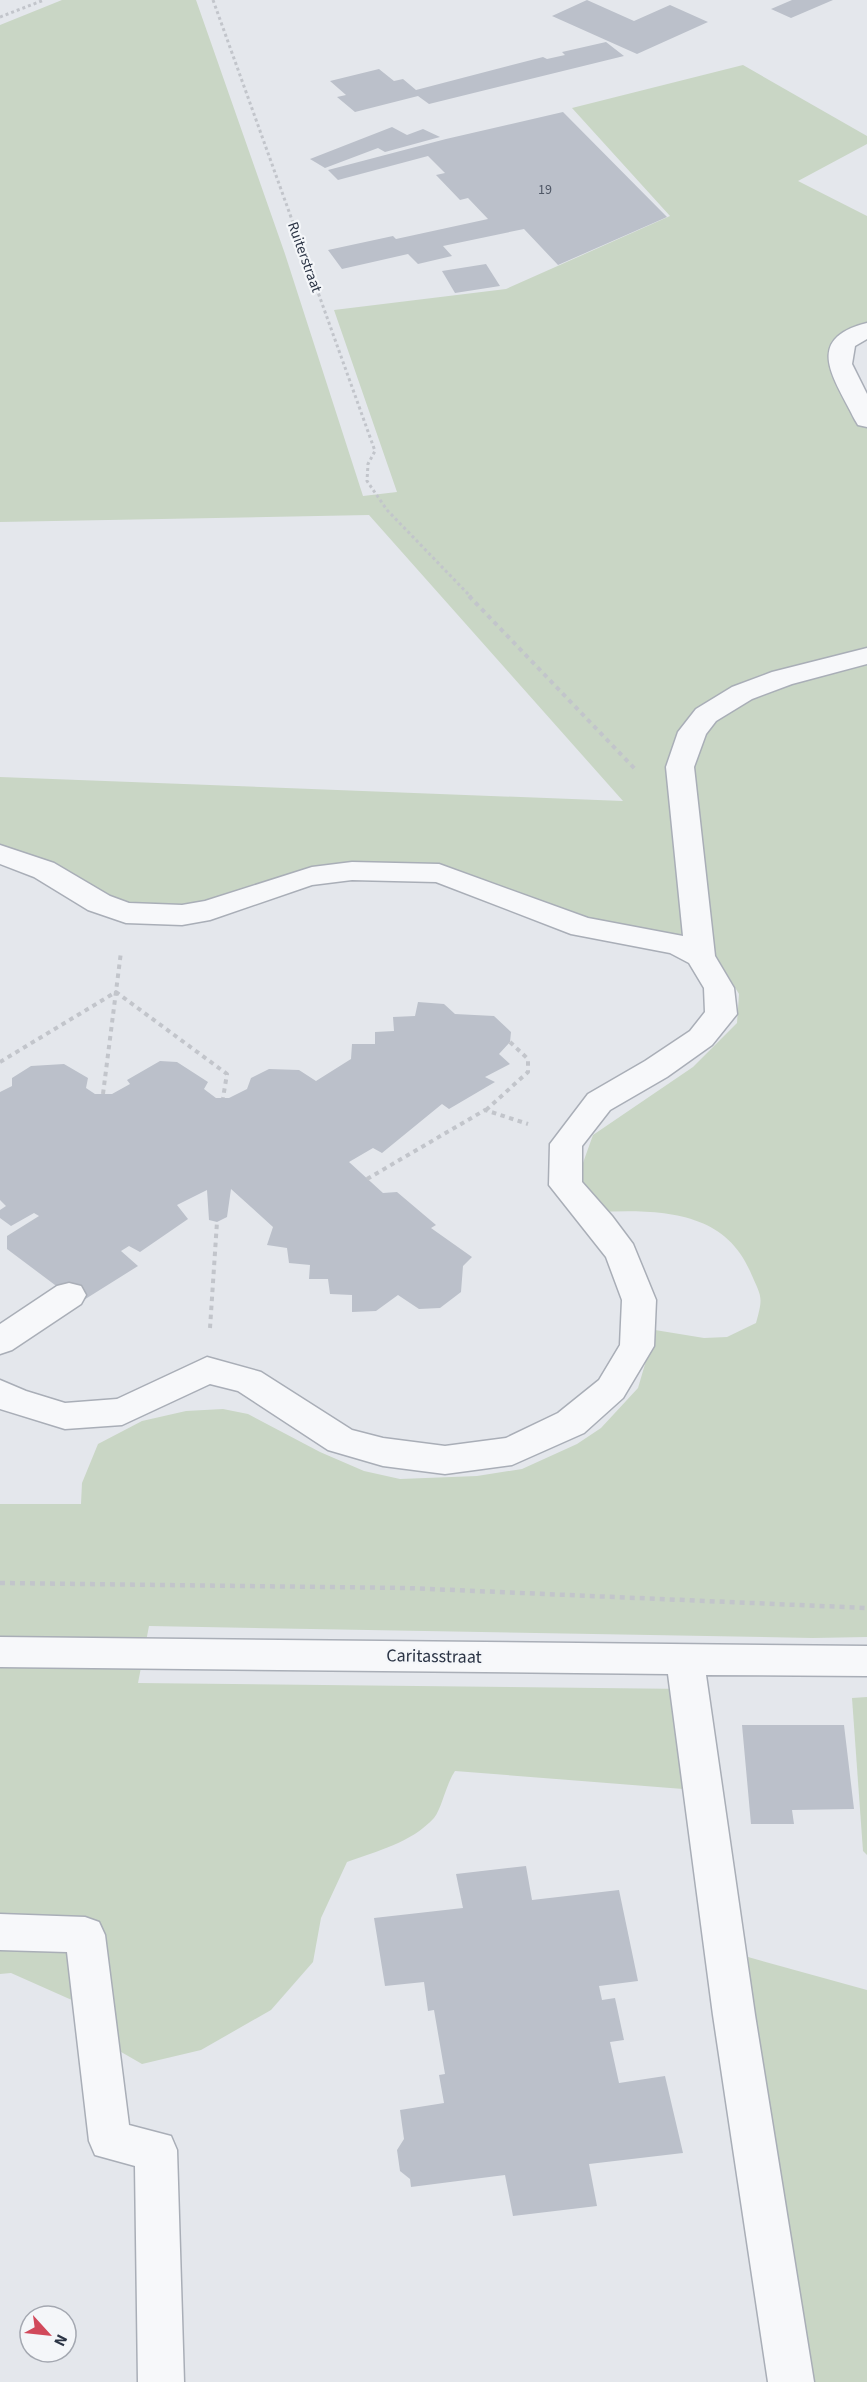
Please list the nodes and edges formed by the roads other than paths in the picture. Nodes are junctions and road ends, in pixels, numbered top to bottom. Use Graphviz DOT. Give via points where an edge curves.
graph roads {
  1 [pos="867,330"];
  2 [pos="867,420"];
  3 [pos="867,656"];
  4 [pos="0,854"];
  5 [pos="700,956"];
  6 [pos="69,1295"];
  7 [pos="0,1341"];
  8 [pos="0,1393"];
  9 [pos="0,1652"];
  10 [pos="685,1659"];
  11 [pos="867,1661"];
  12 [pos="0,1932"];
  13 [pos="162,2382"];
  14 [pos="791,2382"];
  1 -- 2 [label="street" via="843,342 840,364"];
  3 -- 5 [label="street" via="782,678 742,693 706,715 692,732 680,767"];
  4 -- 5 [label="street" via="44,870 99,903 126,913 182,915 210,910 296,880 352,871 439,873 582,927 678,945"];
  5 -- 8 [label="street" via="719,988 721,1014 700,1038 674,1057 599,1102 566,1143 565,1185 621,1253 639,1300 637,1346 611,1389 571,1423 512,1451 445,1460 341,1440 249,1381 207,1370 122,1412 65,1416"];
  6 -- 7 [label="street"];
  9 -- 10 [label="street, Caritasstraat"];
  10 -- 11 [label="street, Caritasstraat"];
  10 -- 14 [label="street" via="734,2015"];
  12 -- 13 [label="street" via="85,1935 110,2141 156,2150"];
}
